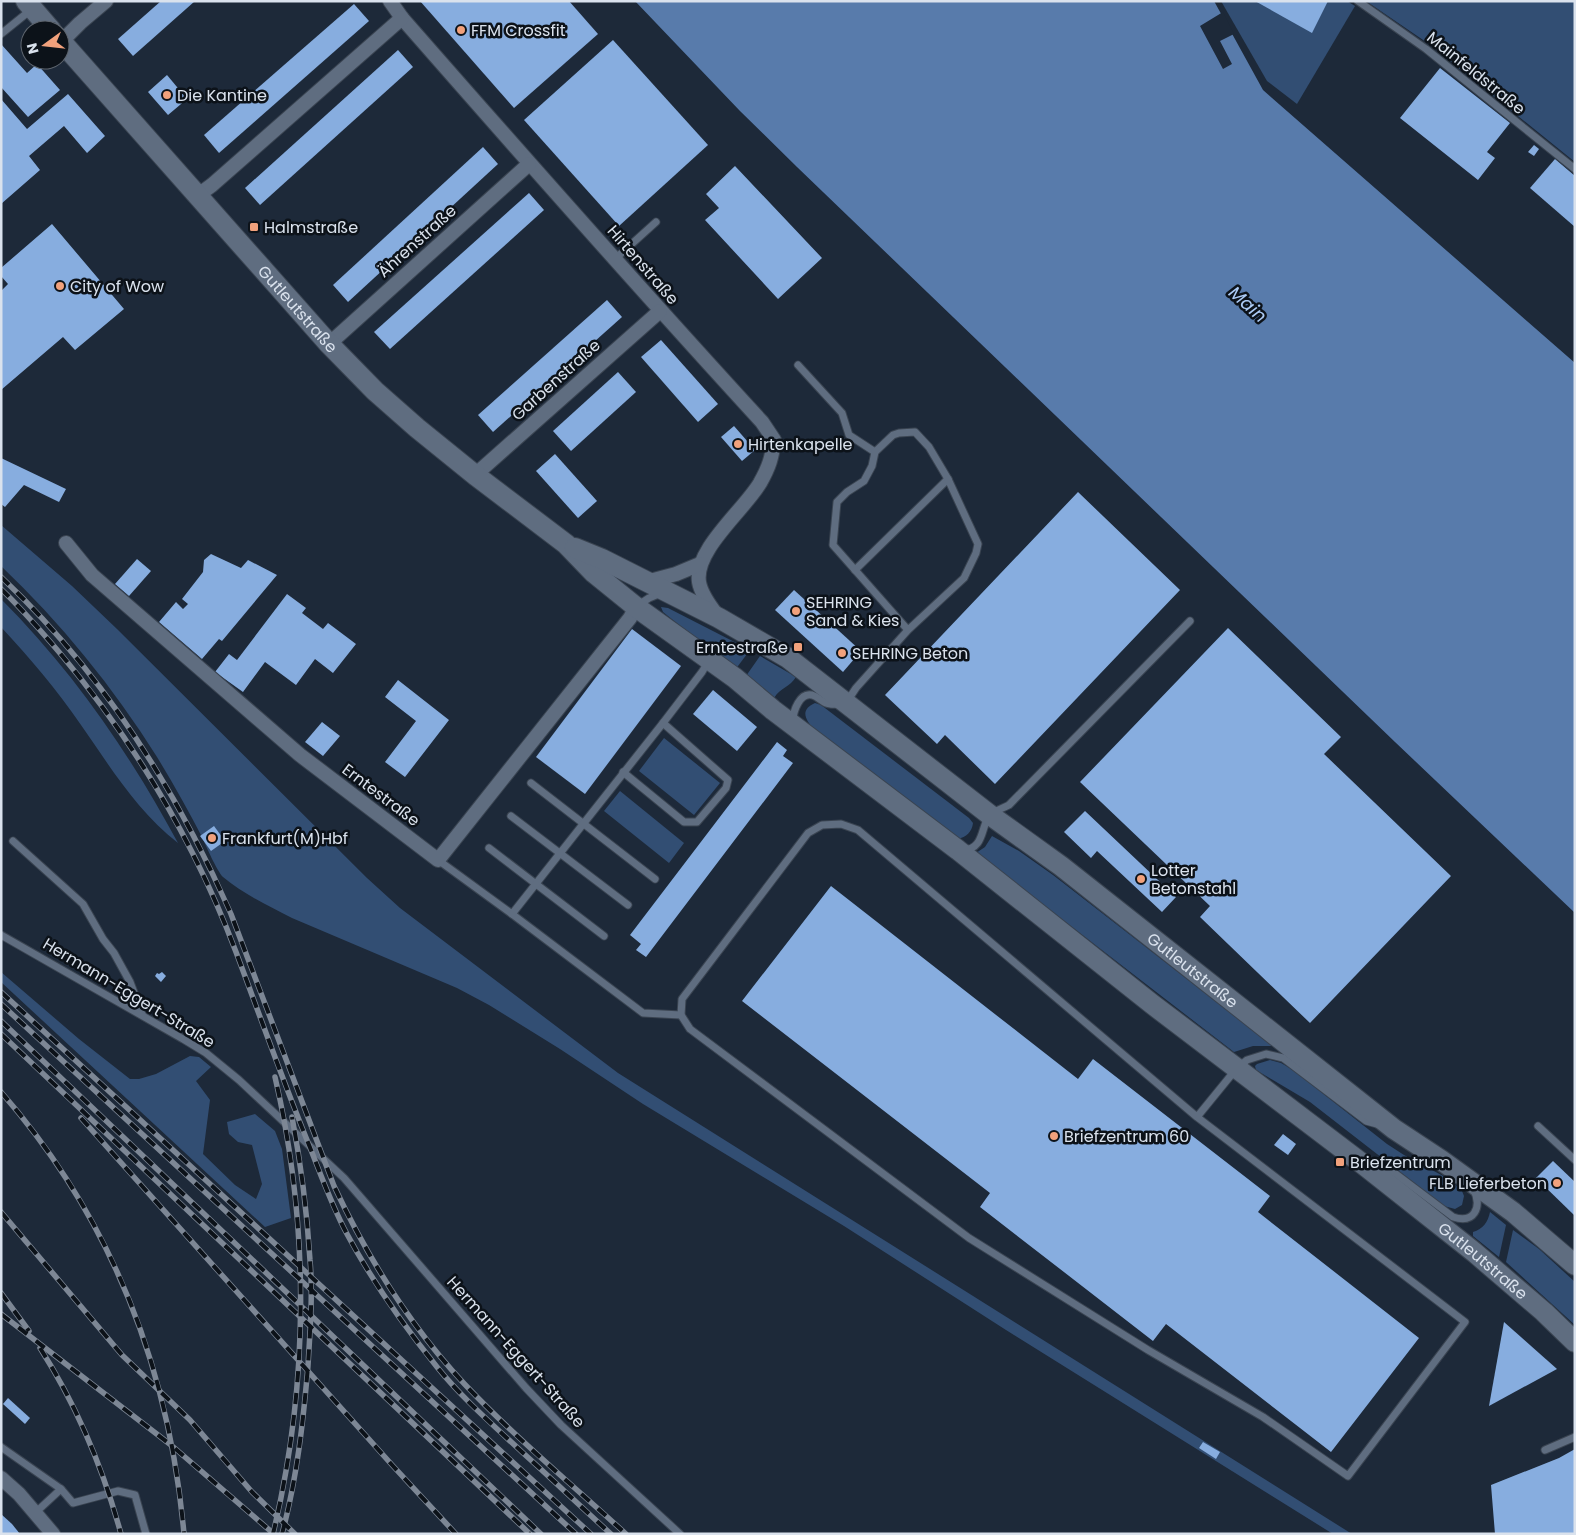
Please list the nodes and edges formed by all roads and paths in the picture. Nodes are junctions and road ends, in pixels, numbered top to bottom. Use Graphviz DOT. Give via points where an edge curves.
graph roads {
  1 [pos="106,1"];
  2 [pos="390,1"];
  3 [pos="1358,1"];
  4 [pos="29,5"];
  5 [pos="402,18"];
  6 [pos="43,20"];
  7 [pos="70,29"];
  8 [pos="1,34"];
  9 [pos="70,51"];
  10 [pos="529,164"];
  11 [pos="1575,169"];
  12 [pos="197,196"];
  13 [pos="656,222"];
  14 [pos="615,259"];
  15 [pos="660,311"];
  16 [pos="329,344"];
  17 [pos="798,365"];
  18 [pos="875,452"];
  19 [pos="475,475"];
  20 [pos="948,479"];
  21 [pos="66,543"];
  22 [pos="566,544"];
  23 [pos="700,564"];
  24 [pos="855,570"];
  25 [pos="646,582"];
  26 [pos="666,591"];
  27 [pos="636,607"];
  28 [pos="720,618"];
  29 [pos="1190,621"];
  30 [pos="908,630"];
  31 [pos="710,660"];
  32 [pos="846,703"];
  33 [pos="663,724"];
  34 [pos="793,724"];
  35 [pos="623,772"];
  36 [pos="531,783"];
  37 [pos="990,815"];
  38 [pos="512,816"];
  39 [pos="582,824"];
  40 [pos="13,841"];
  41 [pos="489,848"];
  42 [pos="958,850"];
  43 [pos="560,853"];
  44 [pos="438,860"];
  45 [pos="655,879"];
  46 [pos="535,884"];
  47 [pos="628,905"];
  48 [pos="512,914"];
  49 [pos="1,935"];
  50 [pos="604,936"];
  51 [pos="142,1014"];
  52 [pos="681,1015"];
  53 [pos="1237,1068"];
  54 [pos="1197,1117"];
  55 [pos="1538,1126"];
  56 [pos="1394,1129"];
  57 [pos="1575,1160"];
  58 [pos="1364,1165"];
  59 [pos="1471,1182"];
  60 [pos="1573,1260"];
  61 [pos="1575,1342"];
  62 [pos="1575,1437"];
  63 [pos="1,1447"];
  64 [pos="1545,1450"];
  65 [pos="1,1478"];
  66 [pos="60,1489"];
  67 [pos="35,1513"];
  68 [pos="53,1534"];
  69 [pos="146,1534"];
  70 [pos="680,1534"];
  1 -- 7 [label="street"];
  2 -- 5 [label="street, Hirtenstraße"];
  3 -- 11 [label="lane, Mainfeldstraße" via="1426,49"];
  4 -- 6 [label="main road, Gutleutstraße"];
  4 -- 8 [label="lane"];
  5 -- 10 [label="street, Hirtenstraße"];
  5 -- 12 [label="street"];
  9 -- 12 [label="main road, Gutleutstraße"];
  10 -- 14 [label="street, Hirtenstraße"];
  10 -- 16 [label="street, Ährenstraße"];
  12 -- 16 [label="main road, Gutleutstraße"];
  13 -- 14 [label="lane"];
  14 -- 15 [label="street, Hirtenstraße"];
  15 -- 19 [label="street, Garbenstraße"];
  15 -- 23 [label="street, Hirtenstraße" via="762,422 774,440 771,462 759,485"];
  16 -- 19 [label="main road, Gutleutstraße" via="375,391"];
  17 -- 18 [label="lane" via="842,413 849,435"];
  18 -- 20 [label="lane" via="893,435 915,432 929,447"];
  18 -- 24 [label="lane" via="864,481 837,502 833,545"];
  19 -- 22 [label="main road, Gutleutstraße"];
  20 -- 24 [label="lane"];
  20 -- 30 [label="lane" via="978,544 976,553 964,578"];
  21 -- 44 [label="street, Erntestraße" via="92,575 292,749"];
  22 -- 25 [label="main road, Gutleutstraße"];
  22 -- 27 [label="main road, Gutleutstraße" via="594,573"];
  23 -- 25 [label="street"];
  23 -- 28 [label="street" via="699,582 708,604"];
  24 -- 30 [label="lane"];
  25 -- 26 [label="main road, Gutleutstraße"];
  26 -- 27 [label="lane"];
  26 -- 28 [label="main road, Gutleutstraße"];
  27 -- 31 [label="main road, Gutleutstraße"];
  27 -- 44 [label="street"];
  28 -- 32 [label="main road, Gutleutstraße" via="788,658"];
  29 -- 37 [label="lane" via="1009,804"];
  30 -- 32 [label="lane"];
  31 -- 33 [label="lane"];
  31 -- 34 [label="main road, Gutleutstraße"];
  32 -- 34 [label="lane" via="828,705 806,695 794,709"];
  32 -- 37 [label="main road, Gutleutstraße"];
  33 -- 35 [label="lane"];
  33 -- 35 [label="lane" via="728,780 726,788 697,822 684,822"];
  34 -- 42 [label="main road, Gutleutstraße"];
  35 -- 39 [label="lane"];
  36 -- 39 [label="lane"];
  37 -- 42 [label="lane" via="978,843 970,850"];
  37 -- 56 [label="main road, Gutleutstraße" via="1068,872"];
  38 -- 43 [label="lane"];
  39 -- 43 [label="lane"];
  39 -- 45 [label="lane"];
  40 -- 51 [label="lane" via="83,904 130,982"];
  41 -- 46 [label="lane"];
  42 -- 53 [label="main road, Gutleutstraße"];
  43 -- 46 [label="lane"];
  43 -- 47 [label="lane"];
  44 -- 48 [label="lane"];
  46 -- 48 [label="lane"];
  46 -- 50 [label="lane"];
  48 -- 52 [label="lane" via="643,1013"];
  49 -- 51 [label="lane, Hermann-Eggert-Straße"];
  51 -- 70 [label="lane, Hermann-Eggert-Straße" via="206,1053 240,1080 344,1178 526,1388 561,1425"];
  52 -- 54 [label="lane" via="682,999 808,833 822,825 841,824 858,830"];
  52 -- 54 [label="lane" via="690,1029 970,1238 1148,1350 1263,1417 1348,1476 1465,1322"];
  53 -- 54 [label="lane"];
  53 -- 56 [label="lane, Gutleutstraße" via="1258,1055 1283,1058 1366,1121"];
  53 -- 58 [label="main road, Gutleutstraße"];
  55 -- 57 [label="lane"];
  56 -- 59 [label="main road, Gutleutstraße"];
  58 -- 59 [label="lane, Gutleutstraße" via="1388,1168 1461,1220 1474,1214 1477,1205"];
  58 -- 61 [label="main road, Gutleutstraße" via="1474,1252"];
  59 -- 60 [label="main road, Gutleutstraße"];
  62 -- 64 [label="lane"];
  63 -- 66 [label="lane"];
  65 -- 67 [label="street"];
  66 -- 67 [label="lane"];
  66 -- 69 [label="lane" via="72,1503 118,1491 135,1495"];
  67 -- 68 [label="street"];
}
